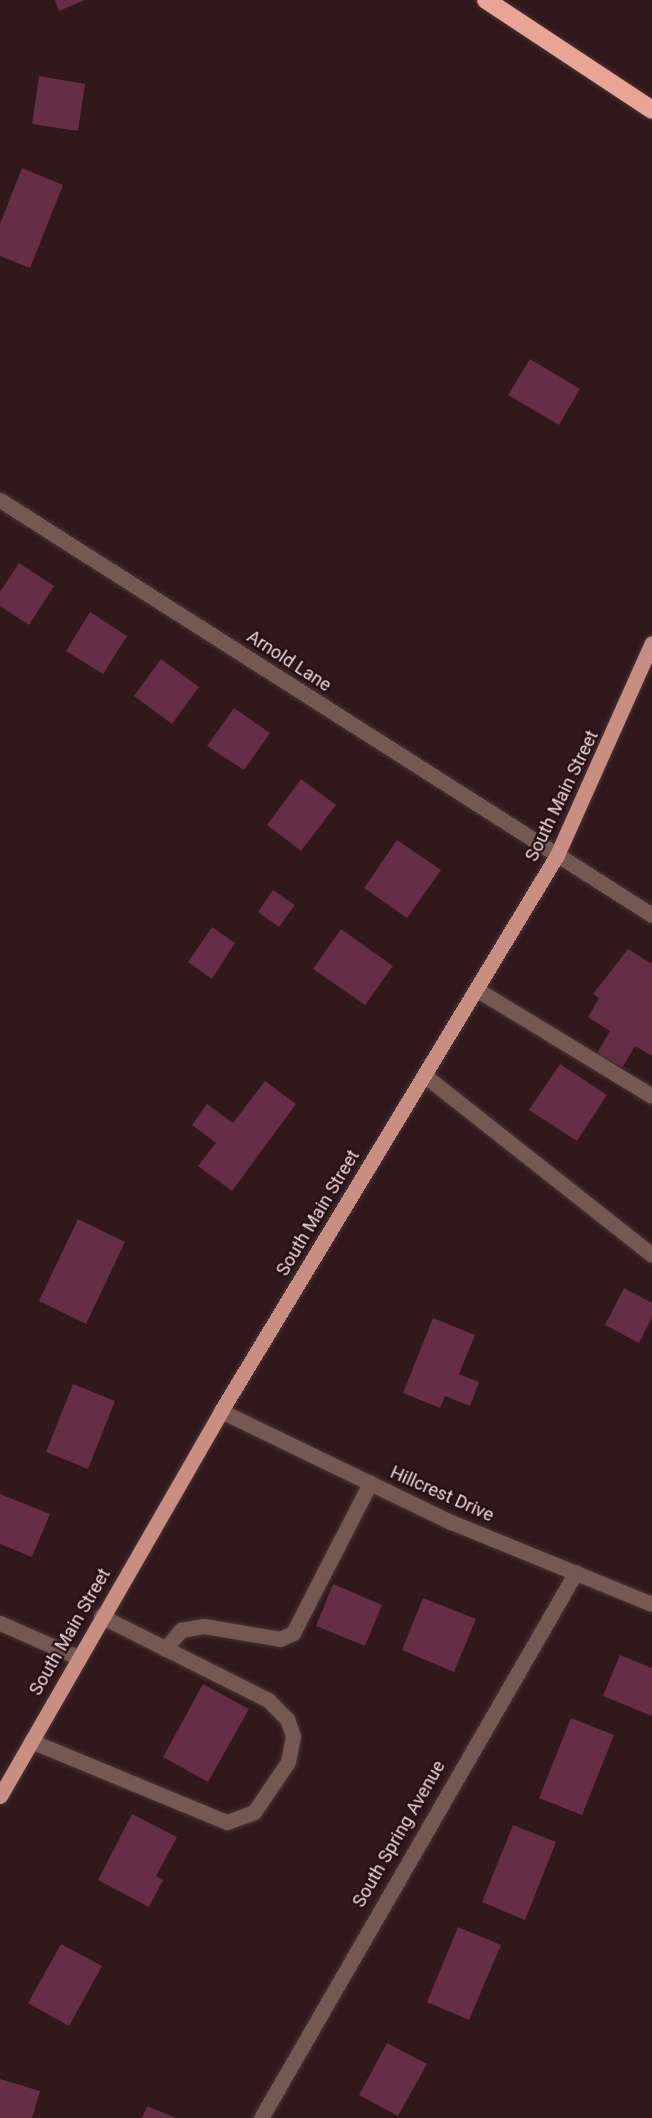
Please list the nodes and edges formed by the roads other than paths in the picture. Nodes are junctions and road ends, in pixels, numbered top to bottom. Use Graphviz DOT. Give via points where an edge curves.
graph roads {
  1 [pos="486,0"];
  2 [pos="652,110"];
  3 [pos="0,500"];
  4 [pos="652,643"];
  5 [pos="557,855"];
  6 [pos="652,915"];
  7 [pos="476,989"];
  8 [pos="424,1075"];
  9 [pos="652,1096"];
  10 [pos="652,1255"];
  11 [pos="221,1411"];
  12 [pos="370,1483"];
  13 [pos="576,1572"];
  14 [pos="652,1604"];
  15 [pos="101,1616"];
  16 [pos="0,1623"];
  17 [pos="165,1648"];
  18 [pos="77,1657"];
  19 [pos="31,1741"];
  20 [pos="0,1796"];
  21 [pos="261,2118"];
  1 -- 2 [label="highway"];
  3 -- 5 [label="street, Arnold Lane"];
  4 -- 5 [label="main road, South Main Street"];
  5 -- 6 [label="street, Arnold Lane"];
  5 -- 7 [label="main road, South Main Street"];
  7 -- 8 [label="main road, South Main Street"];
  7 -- 9 [label="street"];
  8 -- 10 [label="street"];
  8 -- 11 [label="main road, South Main Street"];
  11 -- 12 [label="street, Hillcrest Drive"];
  11 -- 15 [label="main road, South Main Street"];
  12 -- 13 [label="street, Hillcrest Drive"];
  12 -- 17 [label="street" via="293,1633 280,1639 204,1626 181,1630"];
  13 -- 14 [label="street, Hillcrest Drive"];
  13 -- 21 [label="street, South Spring Avenue"];
  15 -- 17 [label="street"];
  15 -- 18 [label="main road, South Main Street"];
  16 -- 18 [label="street"];
  17 -- 19 [label="street" via="268,1700 287,1719 293,1736 288,1762 254,1812 241,1821 209,1816"];
  18 -- 19 [label="main road, South Main Street"];
  19 -- 20 [label="main road, South Main Street"];
}
